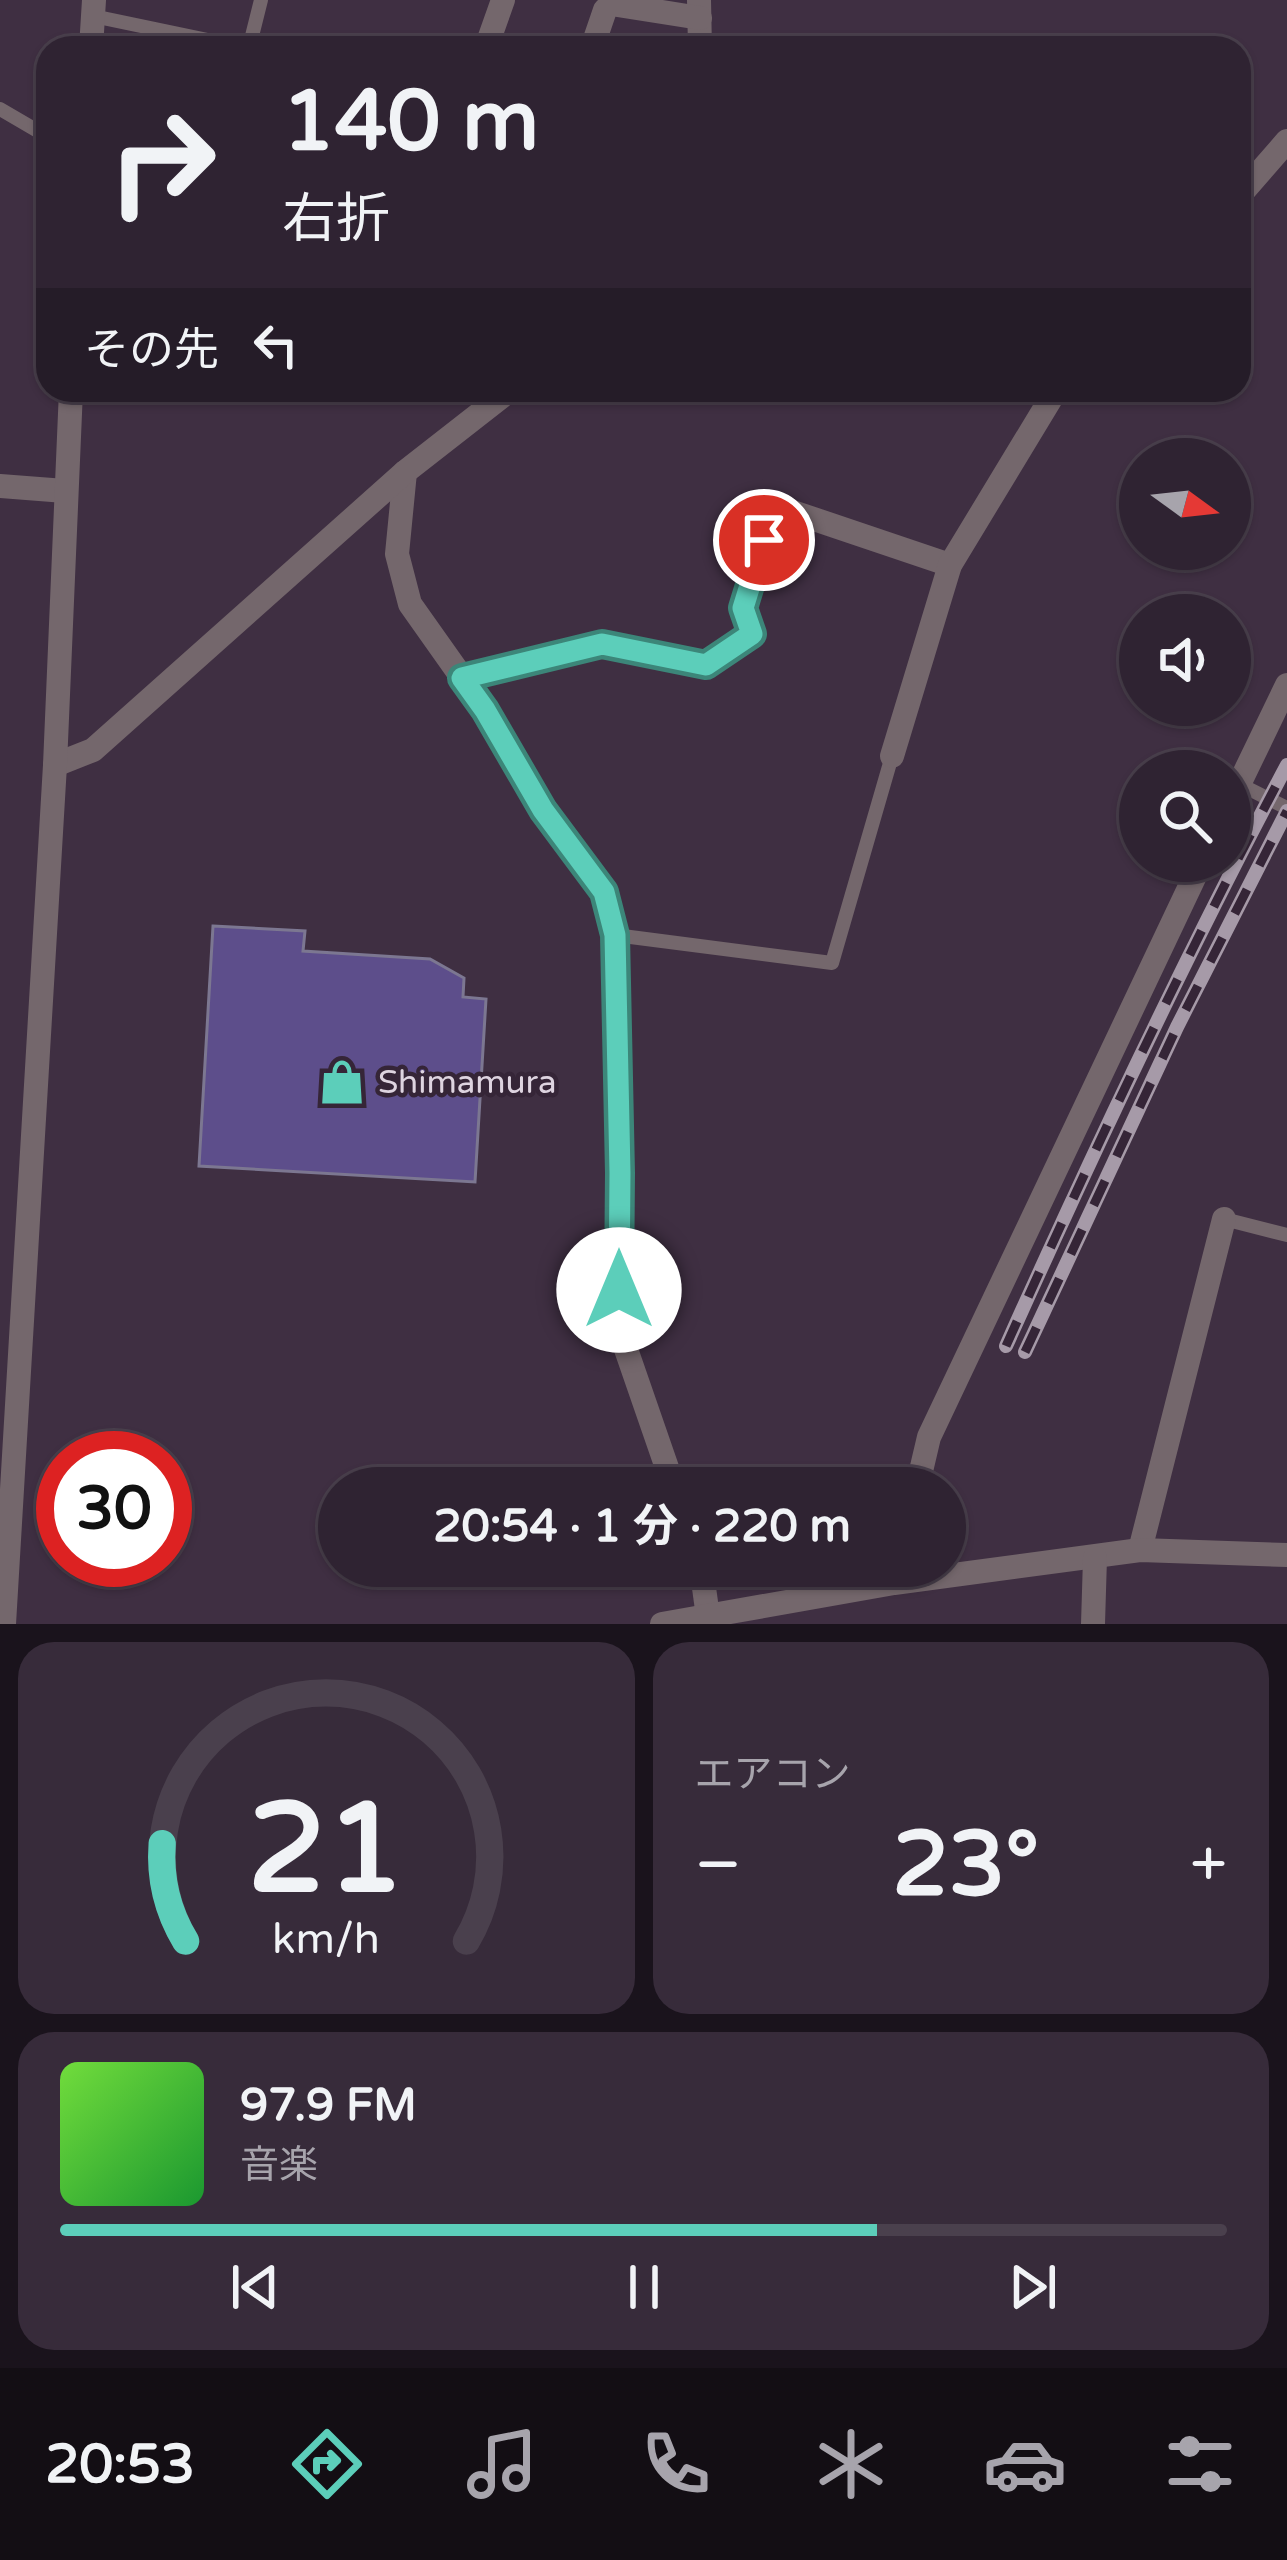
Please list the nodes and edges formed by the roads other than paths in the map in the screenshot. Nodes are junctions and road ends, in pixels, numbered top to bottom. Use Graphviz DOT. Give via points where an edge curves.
graph roads {
  1 [pos="261,0"];
  2 [pos="503,0"];
  3 [pos="93,8"];
  4 [pos="700,9"];
  5 [pos="202,36"];
  6 [pos="251,36"];
  7 [pos="490,36"];
  8 [pos="596,36"];
  9 [pos="0,109"];
  10 [pos="36,130"];
  11 [pos="1287,141"];
  12 [pos="1251,182"];
  13 [pos="70,402"];
  14 [pos="494,402"];
  15 [pos="1049,402"];
  16 [pos="405,472"];
  17 [pos="0,487"];
  18 [pos="65,491"];
  19 [pos="950,565"];
  20 [pos="752,634"];
  21 [pos="462,678"];
  22 [pos="1287,685"];
  23 [pos="892,756"];
  24 [pos="1251,759"];
  25 [pos="55,765"];
  26 [pos="1251,798"];
  27 [pos="1287,808"];
  28 [pos="1192,882"];
  29 [pos="615,935"];
  30 [pos="1224,1219"];
  31 [pos="1287,1235"];
  32 [pos="667,1467"];
  33 [pos="921,1467"];
  34 [pos="1140,1550"];
  35 [pos="1287,1555"];
  36 [pos="1095,1558"];
  37 [pos="966,1568"];
  38 [pos="704,1587"];
  39 [pos="843,1587"];
  40 [pos="709,1620"];
  41 [pos="4,1624"];
  42 [pos="662,1624"];
  43 [pos="1094,1624"];
  1 -- 6 [label="lane"];
  2 -- 7 [label="street"];
  3 -- 5 [label="lane"];
  4 -- 8 [label="street" via="611,4"];
  9 -- 10 [label="lane"];
  11 -- 12 [label="street"];
  13 -- 18 [label="street"];
  14 -- 16 [label="street"];
  15 -- 19 [label="street"];
  16 -- 21 [label="street" via="397,554 410,604"];
  16 -- 25 [label="street" via="93,750"];
  17 -- 18 [label="street"];
  18 -- 25 [label="street"];
  19 -- 20 [label="street" via="775,506 743,608"];
  19 -- 23 [label="street"];
  20 -- 21 [label="lane" via="706,665 602,644"];
  21 -- 29 [label="street" via="604,892"];
  22 -- 24 [label="street"];
  23 -- 29 [label="lane" via="832,963"];
  25 -- 41 [label="street"];
  26 -- 27 [label="lane"];
  28 -- 33 [label="street"];
  29 -- 32 [label="street" via="619,1329"];
  30 -- 31 [label="lane"];
  30 -- 34 [label="street"];
  34 -- 35 [label="street"];
  34 -- 36 [label="street"];
  36 -- 37 [label="street"];
  36 -- 43 [label="street"];
  38 -- 40 [label="street"];
  39 -- 40 [label="street"];
  40 -- 42 [label="street"];
}
